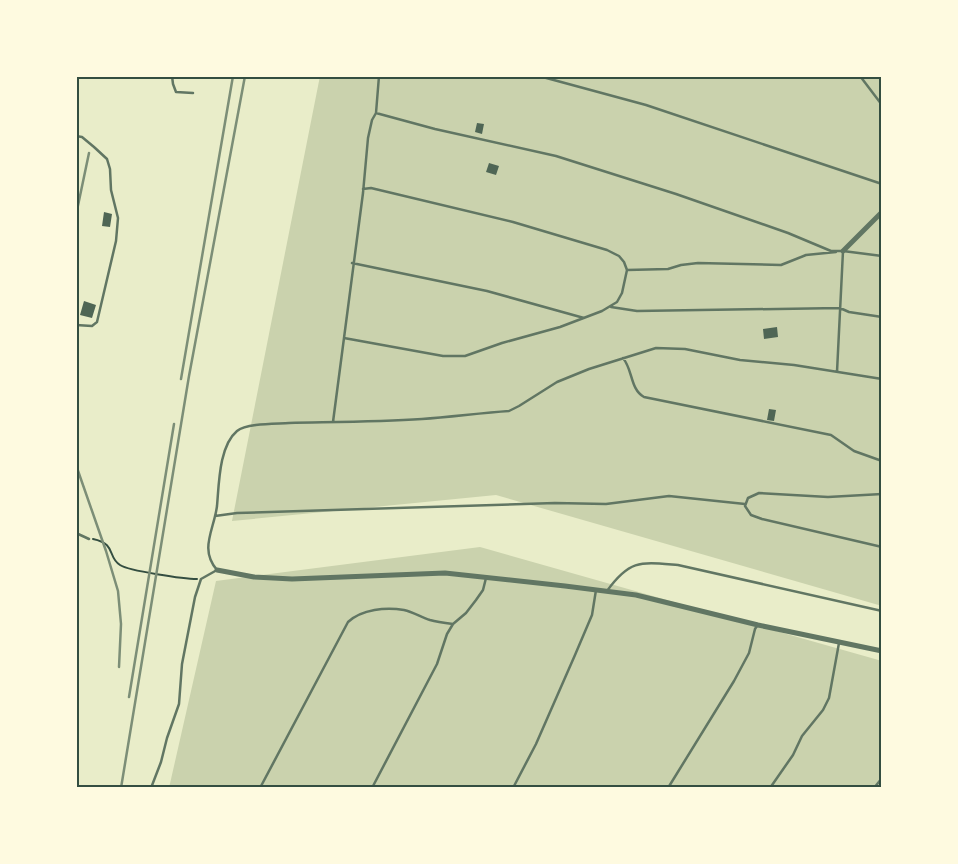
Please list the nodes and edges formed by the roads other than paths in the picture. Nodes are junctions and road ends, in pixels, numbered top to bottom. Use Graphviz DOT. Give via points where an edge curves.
graph roads {
  1 [pos="172,76"];
  2 [pos="379,76"];
  3 [pos="539,76"];
  4 [pos="860,76"];
  5 [pos="193,93"];
  6 [pos="882,105"];
  7 [pos="376,113"];
  8 [pos="76,136"];
  9 [pos="882,184"];
  10 [pos="363,189"];
  11 [pos="882,212"];
  12 [pos="843,251"];
  13 [pos="882,256"];
  14 [pos="352,263"];
  15 [pos="627,270"];
  16 [pos="610,306"];
  17 [pos="840,308"];
  18 [pos="882,317"];
  19 [pos="585,318"];
  20 [pos="76,326"];
  21 [pos="344,338"];
  22 [pos="623,358"];
  23 [pos="838,372"];
  24 [pos="882,379"];
  25 [pos="333,422"];
  26 [pos="882,461"];
  27 [pos="882,494"];
  28 [pos="745,504"];
  29 [pos="215,516"];
  30 [pos="76,533"];
  31 [pos="89,538"];
  32 [pos="882,547"];
  33 [pos="217,570"];
  34 [pos="486,578"];
  35 [pos="596,590"];
  36 [pos="606,591"];
  37 [pos="882,611"];
  38 [pos="453,624"];
  39 [pos="758,625"];
  40 [pos="840,642"];
  41 [pos="882,651"];
  42 [pos="882,778"];
  43 [pos="152,788"];
  44 [pos="260,788"];
  45 [pos="372,788"];
  46 [pos="512,788"];
  47 [pos="668,788"];
  48 [pos="770,788"];
  49 [pos="874,788"];
  1 -- 5 [label="lane" via="176,92"];
  2 -- 7 [label="lane"];
  3 -- 9 [label="lane" via="646,104"];
  4 -- 6 [label="lane"];
  7 -- 10 [label="lane" via="368,138"];
  7 -- 12 [label="lane" via="556,156 788,232 831,251"];
  8 -- 20 [label="lane" via="82,137 107,159 118,229 97,322 92,326"];
  10 -- 14 [label="lane"];
  10 -- 15 [label="lane" via="371,188 513,222 608,250 619,256"];
  11 -- 12 [label="street"];
  12 -- 13 [label="lane"];
  12 -- 15 [label="lane" via="806,255 781,265 698,263 668,269"];
  12 -- 17 [label="lane"];
  14 -- 19 [label="lane" via="487,291"];
  14 -- 21 [label="lane"];
  15 -- 16 [label="lane" via="622,293"];
  16 -- 17 [label="lane" via="637,311"];
  16 -- 19 [label="lane"];
  17 -- 18 [label="lane"];
  17 -- 23 [label="lane"];
  19 -- 21 [label="lane" via="465,356 443,356"];
  21 -- 25 [label="lane"];
  22 -- 23 [label="lane" via="656,348 685,349 740,360"];
  22 -- 25 [label="lane" via="557,382 509,410 422,419"];
  22 -- 26 [label="lane" via="629,365 635,390 644,398 831,436 854,451"];
  23 -- 24 [label="lane"];
  25 -- 29 [label="lane" via="258,426 236,432 225,450"];
  27 -- 28 [label="lane" via="759,493 748,498"];
  28 -- 29 [label="lane" via="669,496 606,504 555,503"];
  28 -- 32 [label="lane" via="747,511 762,519"];
  29 -- 33 [label="lane" via="208,539 208,555"];
  30 -- 31 [label="lane"];
  33 -- 34 [label="street" via="292,580 445,573"];
  33 -- 43 [label="lane" via="202,579 195,597 182,664 179,704"];
  34 -- 35 [label="street"];
  34 -- 38 [label="lane" via="476,600"];
  35 -- 36 [label="street"];
  35 -- 46 [label="lane" via="592,615 536,744"];
  36 -- 37 [label="lane" via="628,568 646,562 678,566"];
  36 -- 39 [label="street" via="636,595"];
  38 -- 44 [label="lane" via="404,610 362,612 355,616 348,622"];
  38 -- 45 [label="lane" via="446,634 437,664"];
  39 -- 40 [label="street"];
  39 -- 47 [label="lane" via="750,653"];
  40 -- 41 [label="street"];
  40 -- 48 [label="lane" via="826,705 802,736"];
  42 -- 49 [label="lane"];
}
